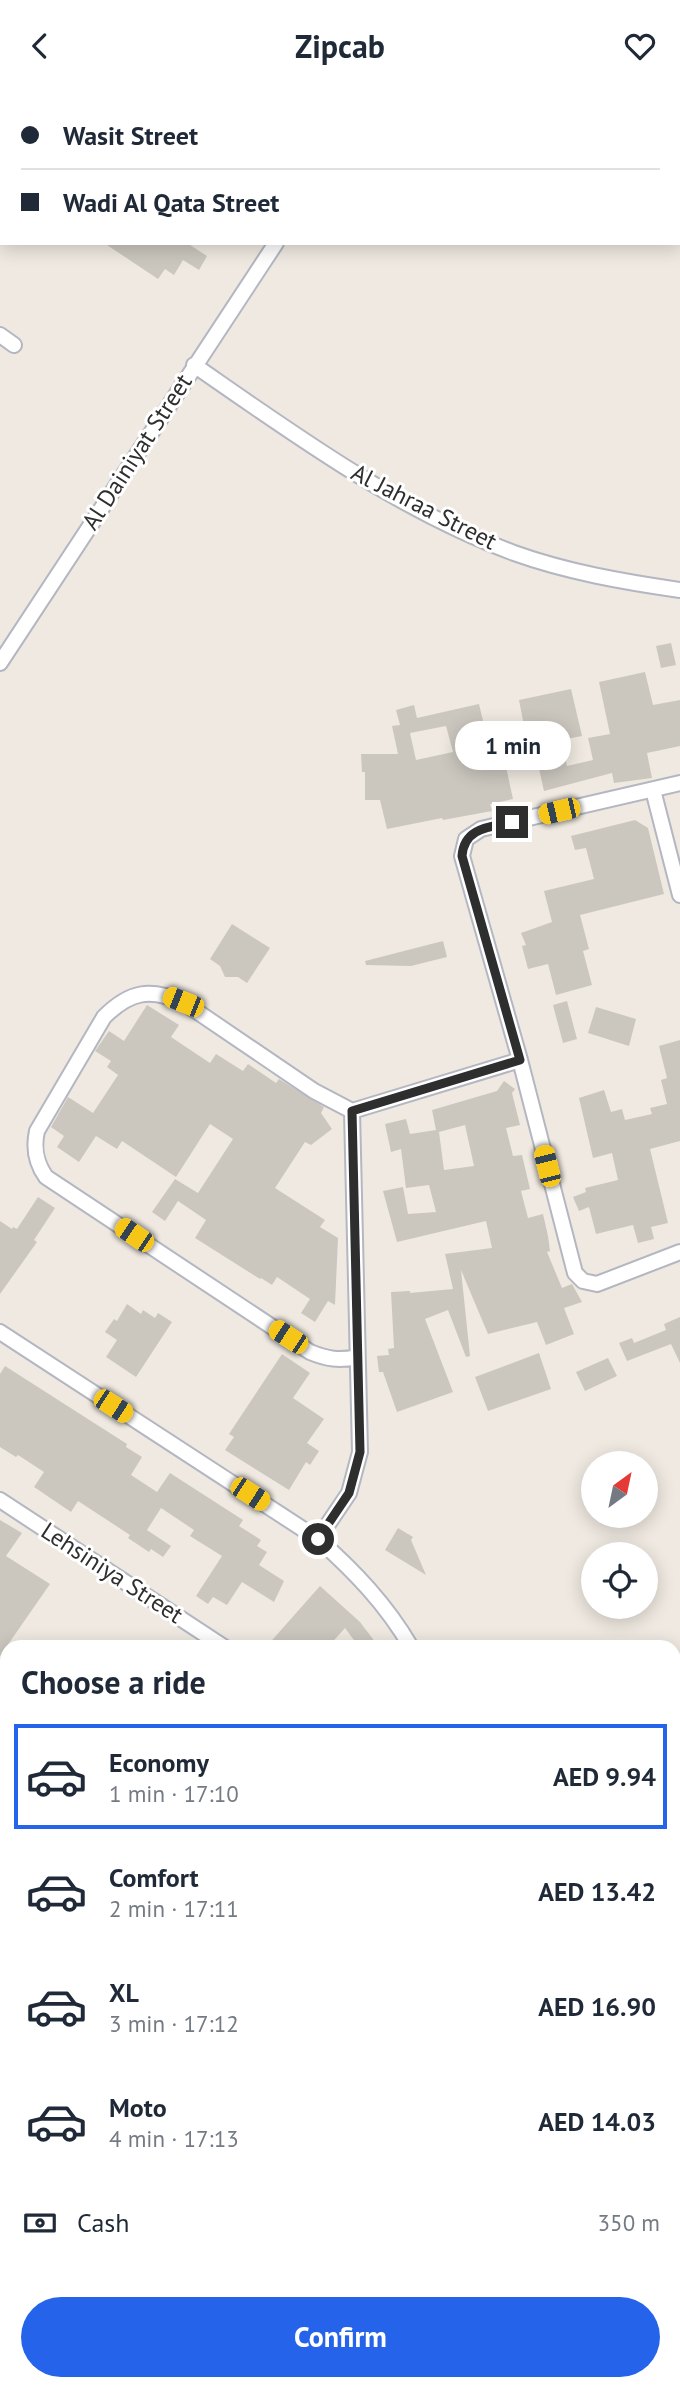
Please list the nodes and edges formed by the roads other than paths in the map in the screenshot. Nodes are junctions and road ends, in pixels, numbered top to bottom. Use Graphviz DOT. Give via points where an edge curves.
graph roads {
  1 [pos="275,245"];
  2 [pos="0,335"];
  3 [pos="15,345"];
  4 [pos="194,365"];
  5 [pos="680,590"];
  6 [pos="5,646"];
  7 [pos="0,663"];
  8 [pos="680,783"];
  9 [pos="653,790"];
  10 [pos="680,894"];
  11 [pos="520,1060"];
  12 [pos="352,1111"];
  13 [pos="680,1252"];
  14 [pos="0,1332"];
  15 [pos="357,1357"];
  16 [pos="0,1500"];
  17 [pos="318,1539"];
  18 [pos="213,1640"];
  19 [pos="406,1640"];
  1 -- 4 [label="street, Al Dainiyat Street"];
  2 -- 3 [label="street"];
  4 -- 5 [label="street, Al Jahraa Street" via="385,491 449,525 515,553 584,573"];
  4 -- 6 [label="street, Al Dainiyat Street"];
  6 -- 7 [label="street, Al Dainiyat Street"];
  8 -- 9 [label="street"];
  9 -- 10 [label="street"];
  9 -- 11 [label="street" via="481,829 466,839 462,856"];
  11 -- 12 [label="street"];
  11 -- 13 [label="street" via="575,1272 583,1281 597,1283"];
  12 -- 15 [label="street"];
  12 -- 15 [label="street" via="314,1091 183,1002 149,993 132,996 104,1017 37,1132 35,1151 47,1177 310,1352 342,1360"];
  14 -- 17 [label="street"];
  15 -- 17 [label="street" via="357,1469 349,1493"];
  16 -- 18 [label="street, Lehsiniya Street"];
  17 -- 19 [label="street" via="377,1597"];
}
